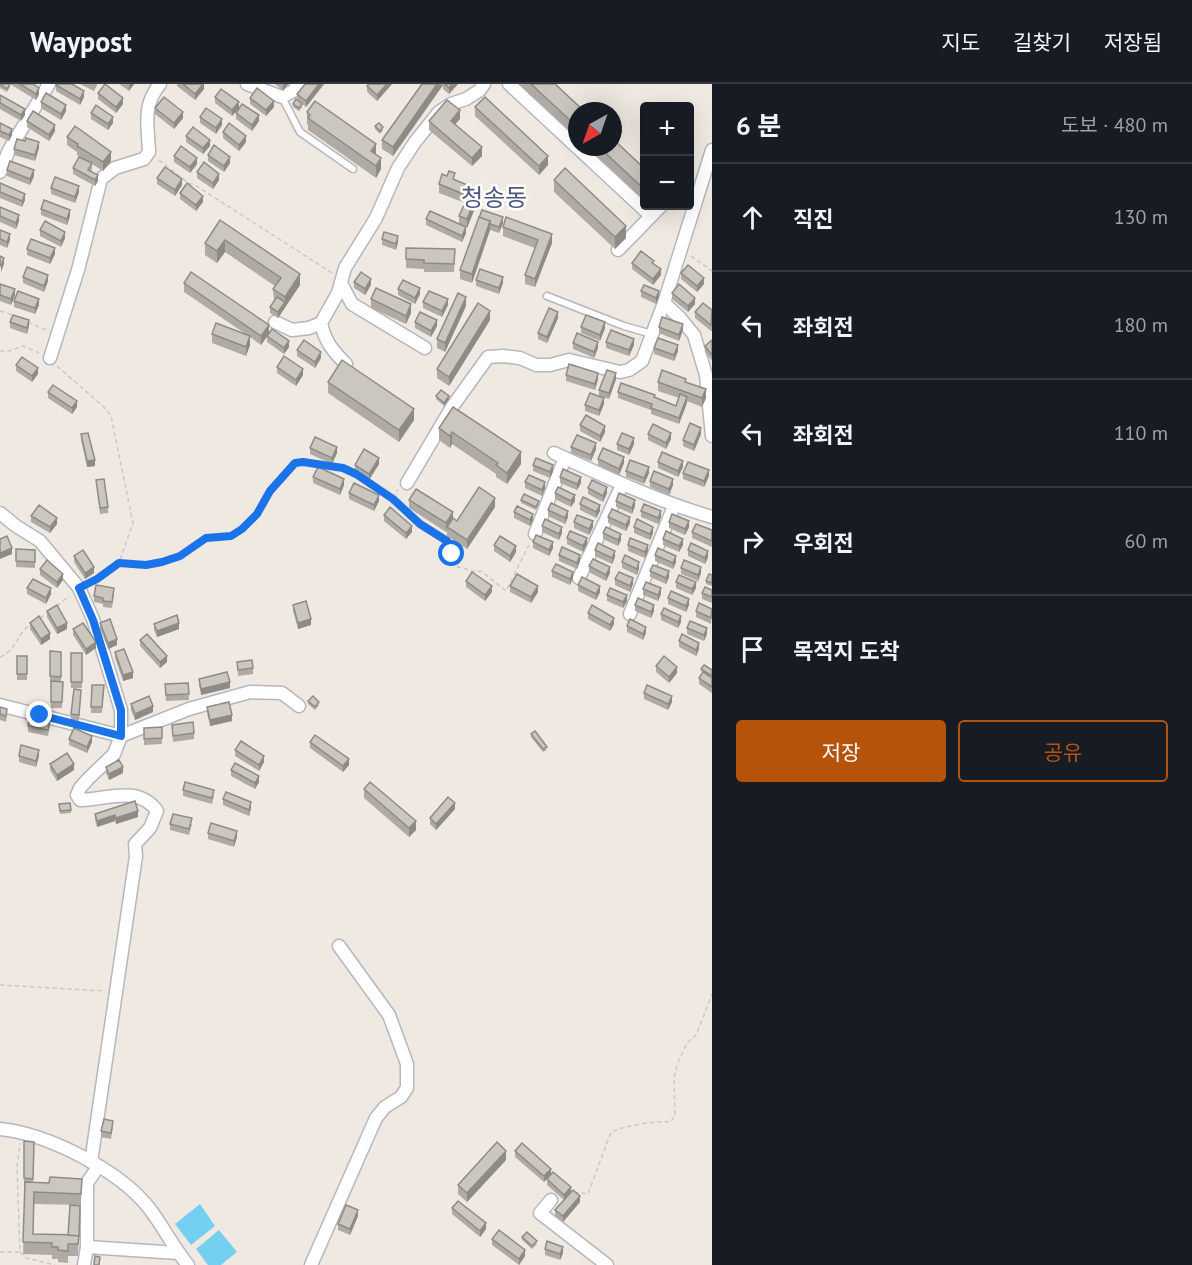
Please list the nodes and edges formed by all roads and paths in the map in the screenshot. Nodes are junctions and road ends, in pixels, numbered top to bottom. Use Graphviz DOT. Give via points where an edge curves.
graph roads {
  1 [pos="49,84"];
  2 [pos="160,84"];
  3 [pos="247,84"];
  4 [pos="299,84"];
  5 [pos="484,84"];
  6 [pos="509,84"];
  7 [pos="282,97"];
  8 [pos="712,150"];
  9 [pos="149,152"];
  10 [pos="352,169"];
  11 [pos="0,172"];
  12 [pos="695,189"];
  13 [pos="657,210"];
  14 [pos="651,216"];
  15 [pos="681,248"];
  16 [pos="618,250"];
  17 [pos="712,271"];
  18 [pos="341,282"];
  19 [pos="547,296"];
  20 [pos="664,303"];
  21 [pos="0,311"];
  22 [pos="275,322"];
  23 [pos="321,323"];
  24 [pos="652,334"];
  25 [pos="57,336"];
  26 [pos="425,348"];
  27 [pos="0,351"];
  28 [pos="50,358"];
  29 [pos="346,364"];
  30 [pos="709,376"];
  31 [pos="712,436"];
  32 [pos="407,483"];
  33 [pos="622,485"];
  34 [pos="674,506"];
  35 [pos="0,513"];
  36 [pos="712,517"];
  37 [pos="535,534"];
  38 [pos="119,563"];
  39 [pos="579,578"];
  40 [pos="79,588"];
  41 [pos="57,606"];
  42 [pos="49,612"];
  43 [pos="630,614"];
  44 [pos="40,618"];
  45 [pos="31,624"];
  46 [pos="0,657"];
  47 [pos="0,705"];
  48 [pos="299,705"];
  49 [pos="121,736"];
  50 [pos="339,946"];
  51 [pos="0,985"];
  52 [pos="116,992"];
  53 [pos="712,994"];
  54 [pos="0,1130"];
  55 [pos="21,1133"];
  56 [pos="95,1165"];
  57 [pos="573,1192"];
  58 [pos="551,1200"];
  59 [pos="87,1247"];
  60 [pos="0,1252"];
  61 [pos="20,1252"];
  62 [pos="178,1253"];
  63 [pos="54,1265"];
  64 [pos="84,1265"];
  65 [pos="188,1265"];
  66 [pos="311,1265"];
  67 [pos="607,1265"];
  1 -- 11 [label="street"];
  2 -- 9 [label="street" via="152,94 146,116"];
  3 -- 7 [label="street"];
  4 -- 7 [label="street"];
  5 -- 18 [label="street" via="466,99 439,112 415,142 345,268"];
  6 -- 14 [label="street"];
  7 -- 10 [label="lane" via="300,132"];
  8 -- 12 [label="street"];
  9 -- 18 [label="path" via="188,183 330,271"];
  9 -- 25 [label="street" via="144,159 115,168 101,178"];
  12 -- 15 [label="street"];
  13 -- 14 [label="street"];
  14 -- 16 [label="street"];
  15 -- 17 [label="path"];
  15 -- 20 [label="street"];
  18 -- 23 [label="street"];
  18 -- 26 [label="street" via="352,304"];
  19 -- 24 [label="lane"];
  20 -- 24 [label="street"];
  20 -- 30 [label="street" via="694,335"];
  21 -- 25 [label="path"];
  22 -- 23 [label="street" via="292,330"];
  23 -- 29 [label="street" via="330,349"];
  24 -- 32 [label="street" via="642,361 620,372 569,360 536,365 519,358 488,357 452,407"];
  25 -- 28 [label="street"];
  27 -- 28 [label="path" via="23,346"];
  28 -- 38 [label="path" via="111,416 133,523"];
  30 -- 31 [label="street"];
  33 -- 34 [label="street"];
  33 -- 37 [label="street" via="559,456"];
  33 -- 39 [label="street"];
  34 -- 36 [label="street"];
  34 -- 43 [label="street"];
  35 -- 40 [label="street" via="40,542"];
  37 -- 38 [label="path" via="506,591 481,571 458,567 447,541 356,474 303,462 295,463 270,491 257,514 231,536 206,538 180,556 162,562"];
  38 -- 40 [label="path"];
  40 -- 41 [label="path"];
  40 -- 49 [label="street" via="121,710"];
  42 -- 44 [label="path"];
  45 -- 46 [label="path" via="22,630 15,647"];
  47 -- 49 [label="street"];
  48 -- 49 [label="street" via="282,693 250,692 189,709"];
  49 -- 52 [label="street" via="114,754 77,795 80,800 113,794 136,797 157,811 150,828 135,844"];
  50 -- 66 [label="street" via="389,1015 407,1064 407,1088 376,1118"];
  51 -- 52 [label="path"];
  52 -- 56 [label="street"];
  53 -- 57 [label="path" via="696,1035 681,1052 674,1078 675,1115 671,1122 611,1132 588,1194"];
  54 -- 55 [label="street"];
  55 -- 56 [label="street" via="60,1145"];
  55 -- 61 [label="path" via="17,1167"];
  56 -- 59 [label="street" via="87,1183"];
  56 -- 62 [label="street" via="126,1185 148,1207"];
  58 -- 67 [label="street" via="540,1213"];
  59 -- 62 [label="street"];
  59 -- 64 [label="street"];
  60 -- 61 [label="path"];
  61 -- 63 [label="path" via="26,1258"];
  62 -- 65 [label="street"];
}
